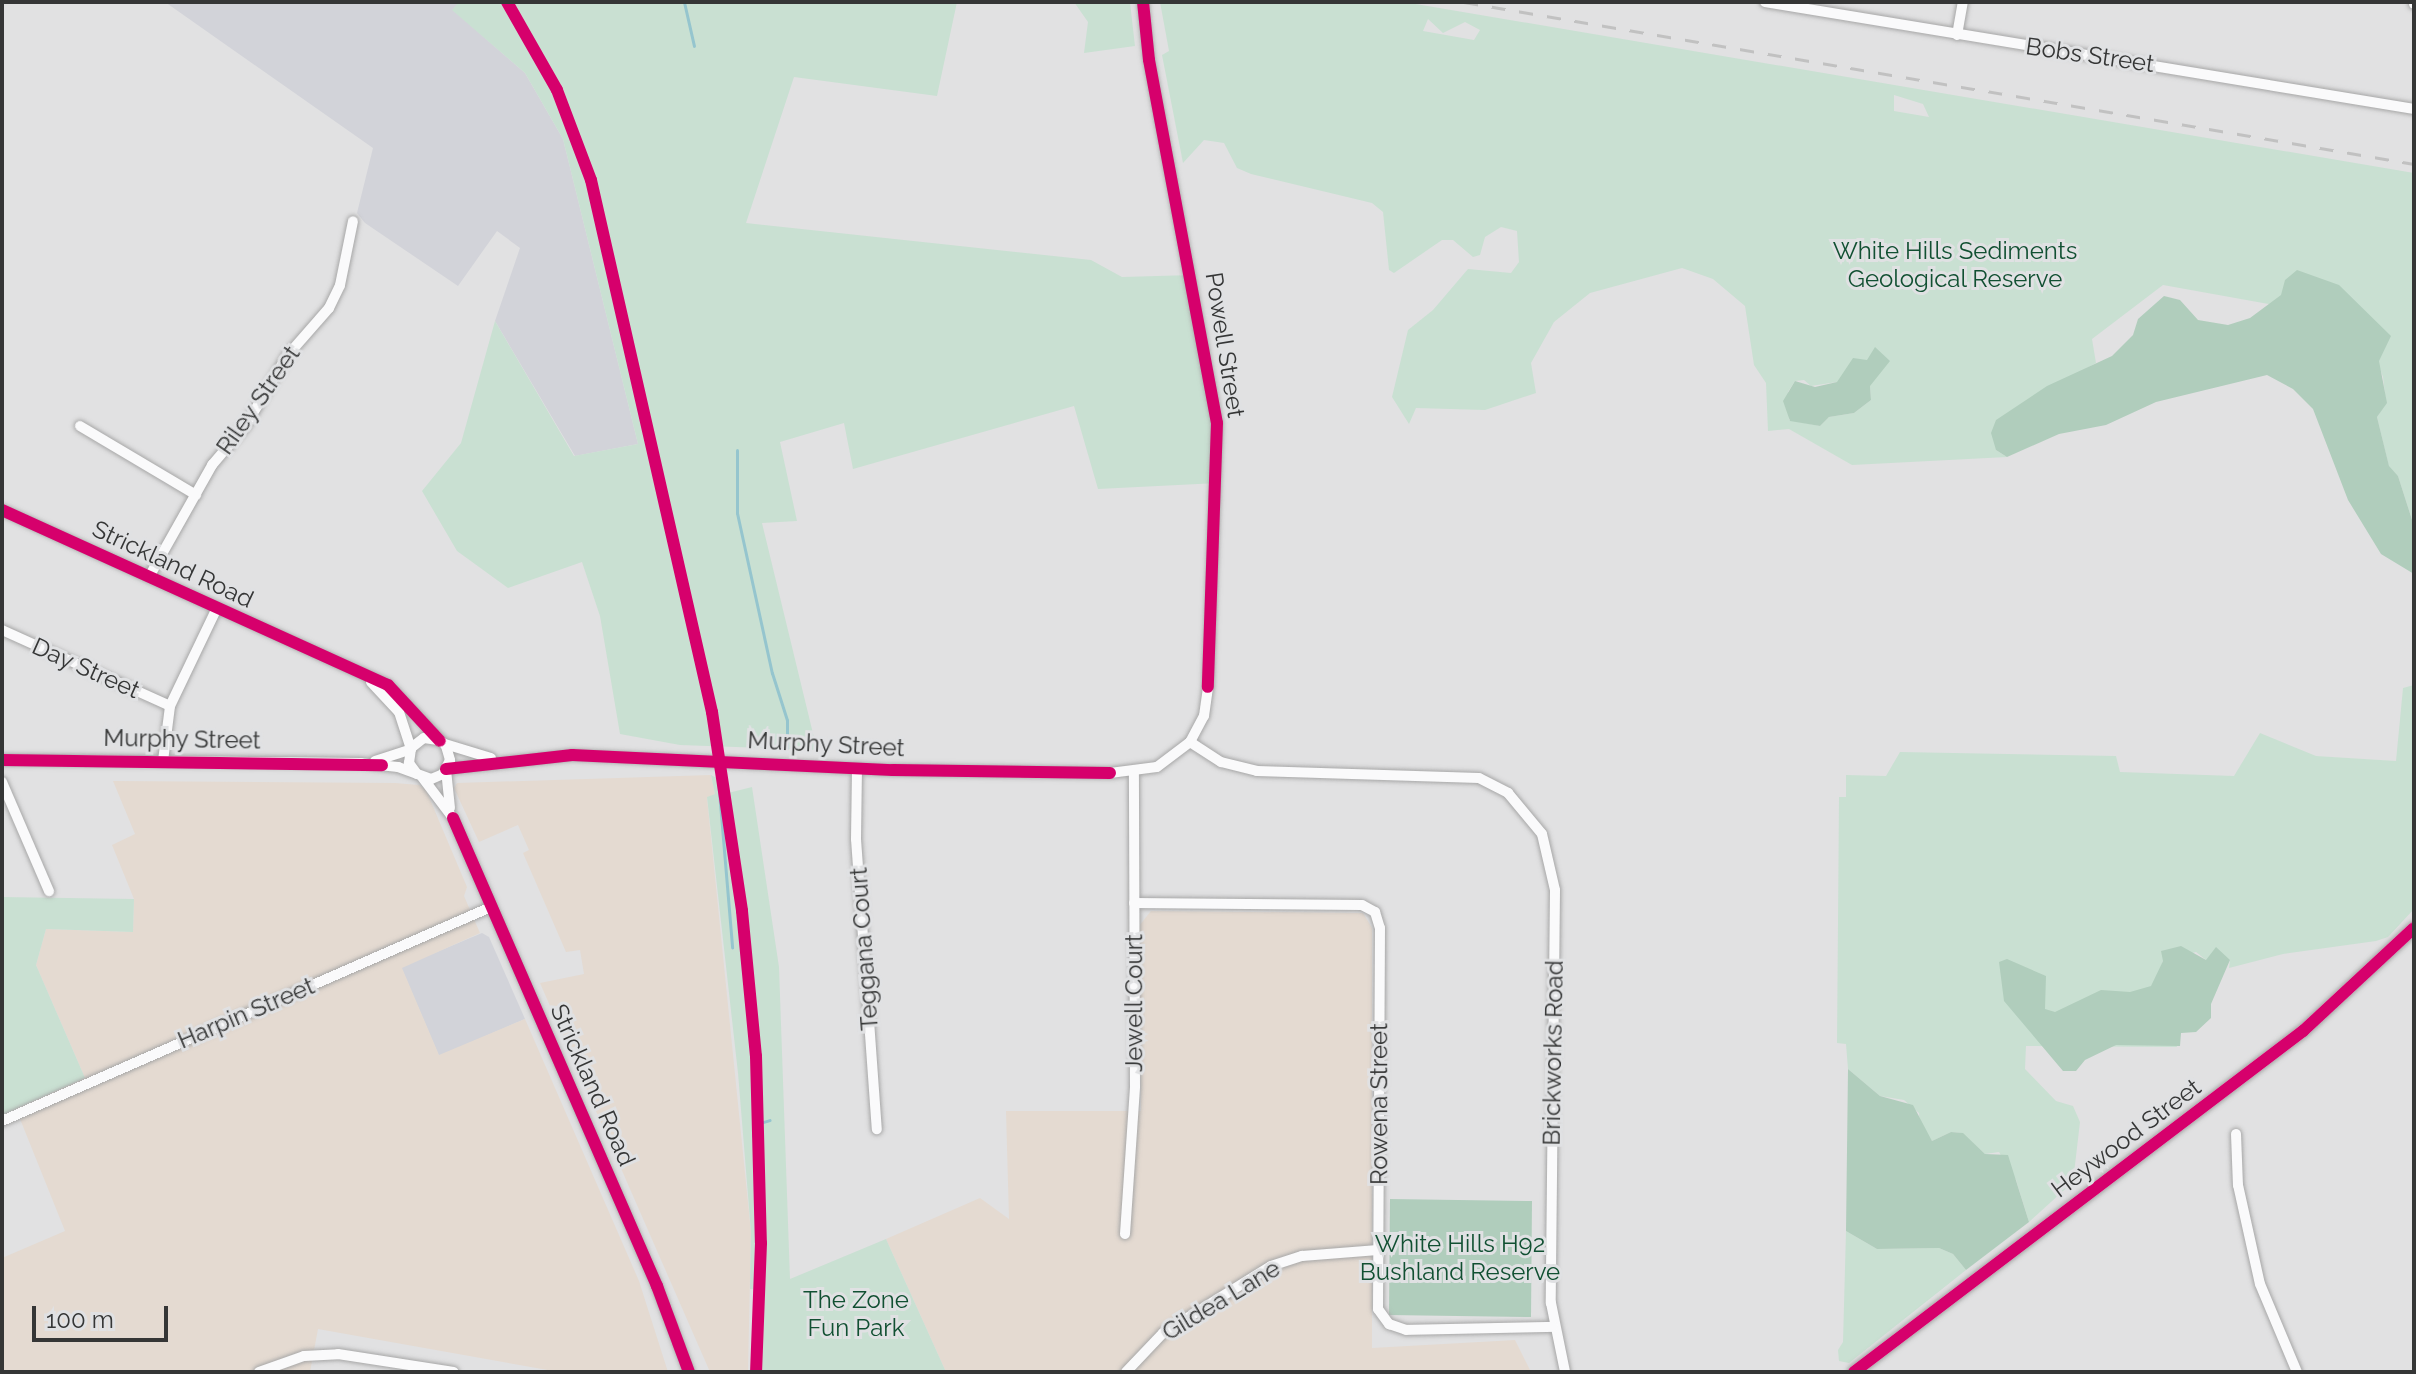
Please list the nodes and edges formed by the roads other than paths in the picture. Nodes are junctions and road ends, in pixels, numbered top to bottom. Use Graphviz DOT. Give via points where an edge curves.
graph roads {
  1 [pos="1765,2"];
  2 [pos="1963,2"];
  3 [pos="1144,6"];
  4 [pos="1957,35"];
  5 [pos="2414,109"];
  6 [pos="353,221"];
  7 [pos="80,426"];
  8 [pos="196,495"];
  9 [pos="2,510"];
  10 [pos="149,577"];
  11 [pos="217,608"];
  12 [pos="2,630"];
  13 [pos="363,676"];
  14 [pos="170,706"];
  15 [pos="441,742"];
  16 [pos="1190,742"];
  17 [pos="411,748"];
  18 [pos="501,759"];
  19 [pos="2,760"];
  20 [pos="163,761"];
  21 [pos="361,763"];
  22 [pos="857,768"];
  23 [pos="446,770"];
  24 [pos="1134,772"];
  25 [pos="419,776"];
  26 [pos="2,782"];
  27 [pos="453,818"];
  28 [pos="49,891"];
  29 [pos="1134,903"];
  30 [pos="491,907"];
  31 [pos="2414,928"];
  32 [pos="2,1121"];
  33 [pos="877,1129"];
  34 [pos="2236,1134"];
  35 [pos="1125,1234"];
  36 [pos="1378,1250"];
  37 [pos="1553,1327"];
  38 [pos="259,1372"];
  39 [pos="454,1372"];
  40 [pos="689,1372"];
  41 [pos="1126,1372"];
  42 [pos="1565,1372"];
  43 [pos="1854,1372"];
  44 [pos="2297,1372"];
  1 -- 4 [label="street, Bobs Street"];
  2 -- 4 [label="street"];
  3 -- 16 [label="street, Powell Street" via="1217,423 1208,687 1204,716"];
  4 -- 5 [label="street, Bobs Street"];
  6 -- 8 [label="street, Riley Street" via="340,285 329,308 287,356"];
  7 -- 8 [label="street"];
  8 -- 10 [label="street, Riley Street"];
  9 -- 10 [label="street, Strickland Road"];
  10 -- 11 [label="street, Strickland Road"];
  11 -- 13 [label="street, Strickland Road"];
  11 -- 14 [label="street"];
  12 -- 14 [label="street, Day Street"];
  13 -- 15 [label="street, Strickland Road" via="400,694"];
  13 -- 17 [label="street, Strickland Road" via="399,712"];
  14 -- 20 [label="street"];
  15 -- 17 [label="street" via="424,738"];
  15 -- 18 [label="street, Murphy Street"];
  15 -- 23 [label="street" via="449,755"];
  16 -- 24 [label="street, Murphy Street" via="1166,762"];
  16 -- 37 [label="street, Brickworks Road" via="1242,769 1464,775 1508,793 1542,834 1553,869"];
  17 -- 21 [label="street, Murphy Street"];
  17 -- 25 [label="street" via="409,763"];
  18 -- 22 [label="street, Murphy Street" via="609,755"];
  18 -- 23 [label="street, Murphy Street"];
  19 -- 20 [label="street, Murphy Street"];
  20 -- 21 [label="street, Murphy Street"];
  21 -- 25 [label="street, Murphy Street"];
  22 -- 24 [label="street, Murphy Street"];
  22 -- 33 [label="street, Teggana Court" via="856,839"];
  23 -- 25 [label="street" via="435,778"];
  23 -- 27 [label="street, Strickland Road"];
  24 -- 29 [label="street, Jewell Court"];
  25 -- 27 [label="street, Strickland Road"];
  26 -- 28 [label="street"];
  27 -- 30 [label="street, Strickland Road"];
  29 -- 35 [label="street, Jewell Court" via="1135,1086"];
  29 -- 36 [label="street, Rowena Street" via="1362,905 1375,912 1380,928"];
  30 -- 32 [label="street, Harpin Street"];
  30 -- 40 [label="street, Strickland Road" via="657,1286"];
  31 -- 43 [label="main road, Heywood Street" via="2314,1022"];
  34 -- 44 [label="street" via="2237,1173 2260,1284"];
  36 -- 37 [label="street, Rowena Street" via="1378,1309 1396,1328"];
  36 -- 41 [label="street, Gildea Lane" via="1302,1256 1271,1266 1163,1333"];
  37 -- 42 [label="street"];
  38 -- 39 [label="street" via="304,1356 338,1354"];
}
